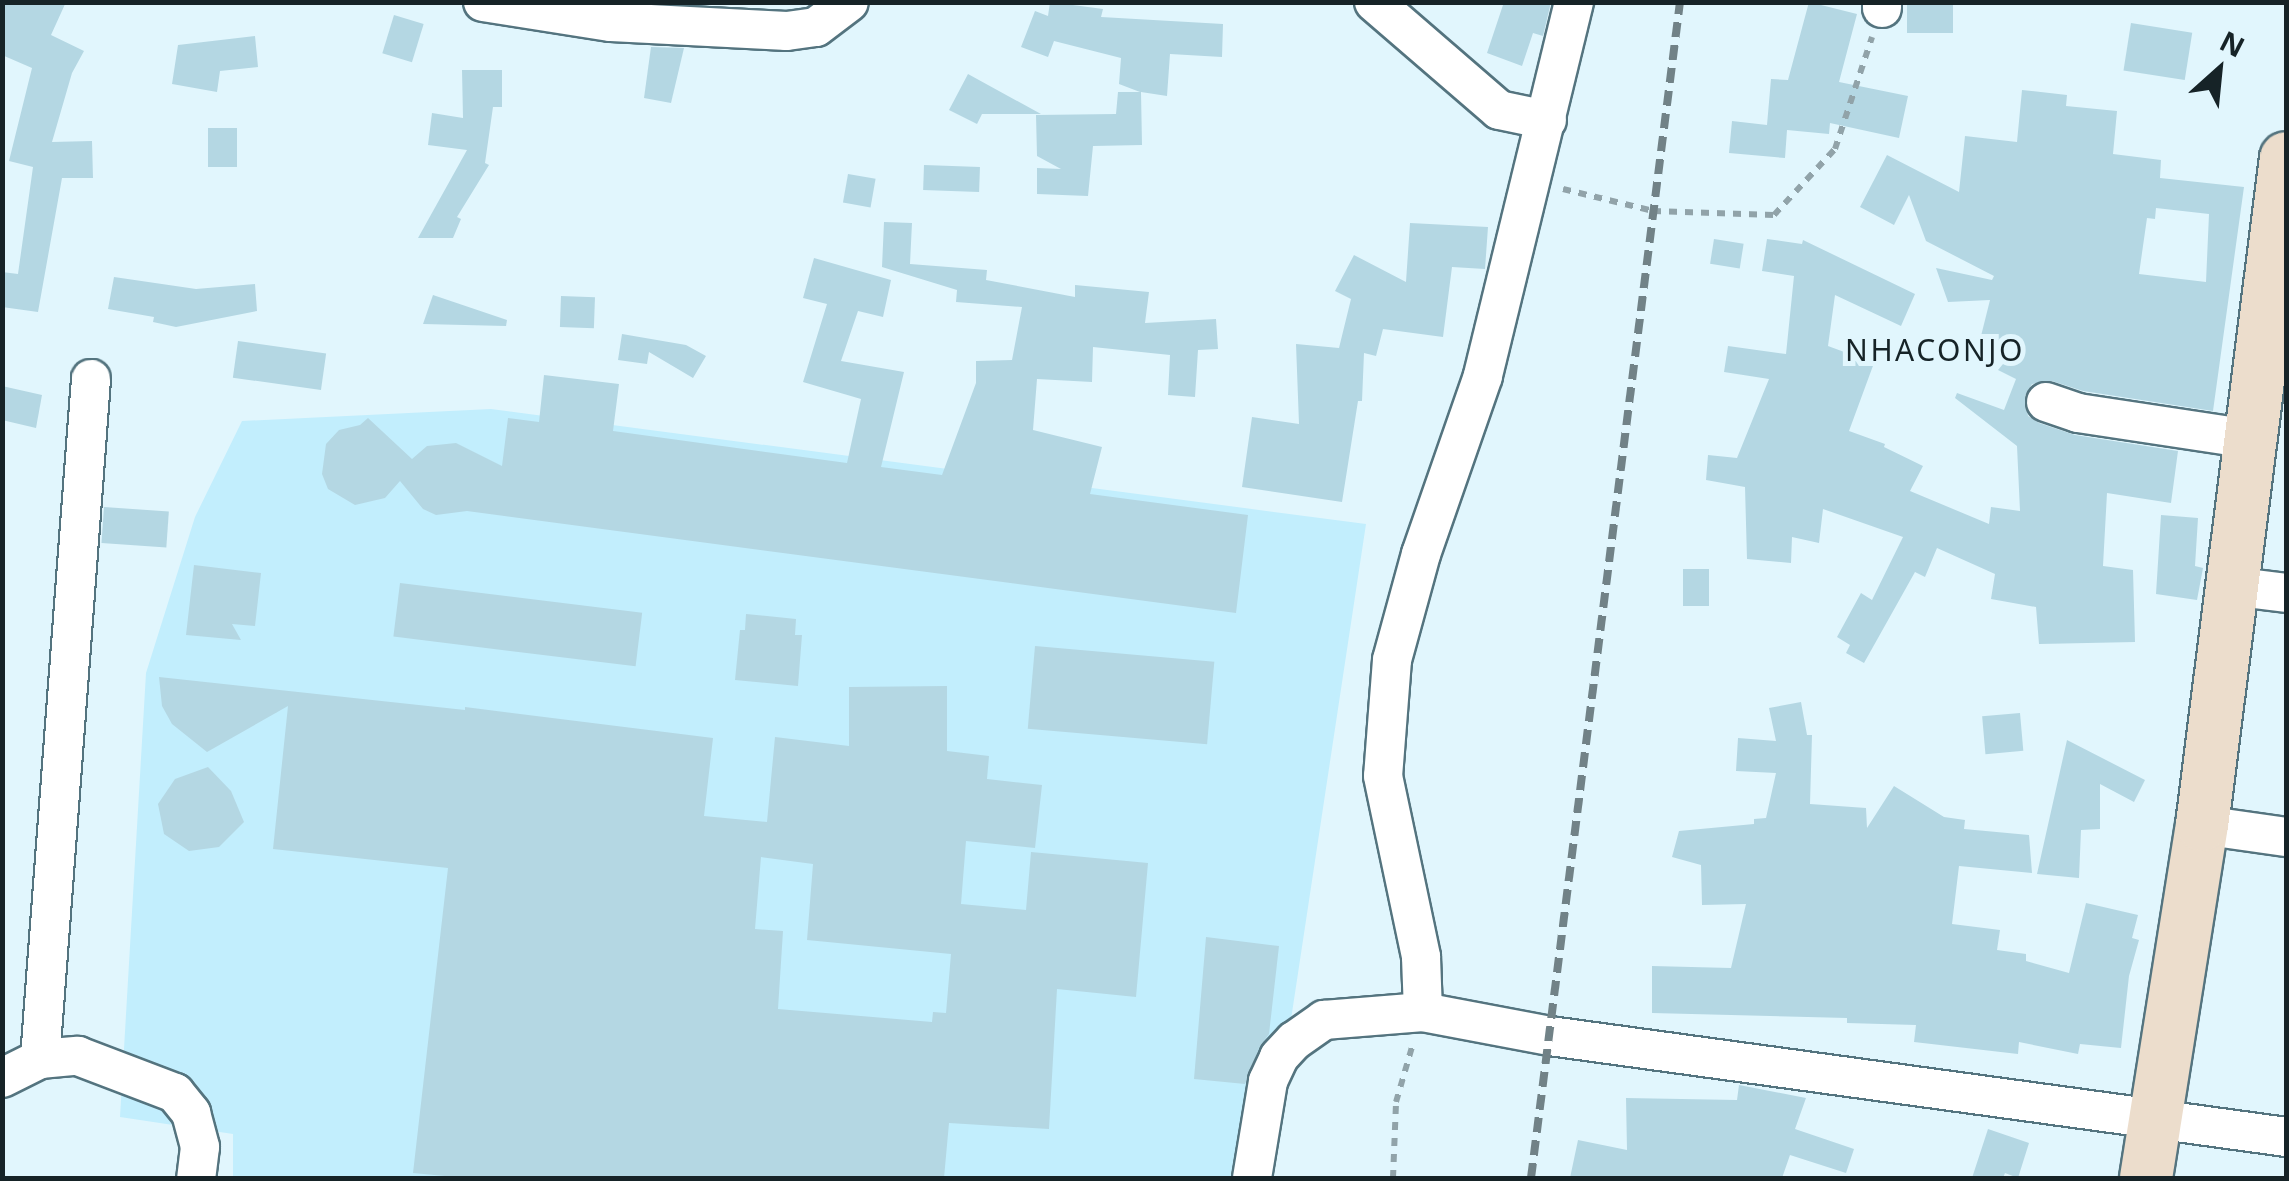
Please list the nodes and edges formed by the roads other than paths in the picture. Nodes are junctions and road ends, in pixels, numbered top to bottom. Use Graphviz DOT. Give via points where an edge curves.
graph roads {
  1 [pos="483,2"];
  2 [pos="849,2"];
  3 [pos="1374,2"];
  4 [pos="1574,2"];
  5 [pos="1547,120"];
  6 [pos="2286,158"];
  7 [pos="90,379"];
  8 [pos="2046,402"];
  9 [pos="2250,439"];
  10 [pos="2230,586"];
  11 [pos="2286,594"];
  12 [pos="2202,825"];
  13 [pos="2286,837"];
  14 [pos="1423,1012"];
  15 [pos="40,1058"];
  16 [pos="2,1078"];
  17 [pos="2153,1116"];
  18 [pos="2286,1137"];
  19 [pos="196,1178"];
  20 [pos="1252,1178"];
  21 [pos="2146,1178"];
  1 -- 2 [label="street" via="611,22 787,31 816,28"];
  3 -- 5 [label="street" via="1499,110"];
  4 -- 5 [label="street"];
  5 -- 14 [label="street" via="1483,376 1392,660 1383,776 1421,957"];
  6 -- 9 [label="main road"];
  7 -- 15 [label="street"];
  8 -- 9 [label="street" via="2078,413"];
  9 -- 10 [label="main road"];
  10 -- 11 [label="street"];
  10 -- 12 [label="main road"];
  12 -- 13 [label="street"];
  12 -- 17 [label="main road"];
  14 -- 17 [label="street" via="1878,1084"];
  14 -- 20 [label="street" via="1324,1020 1294,1041 1268,1081"];
  15 -- 16 [label="street"];
  15 -- 19 [label="street" via="78,1056 175,1092 191,1113 200,1147"];
  17 -- 18 [label="street"];
  17 -- 21 [label="main road"];
}
